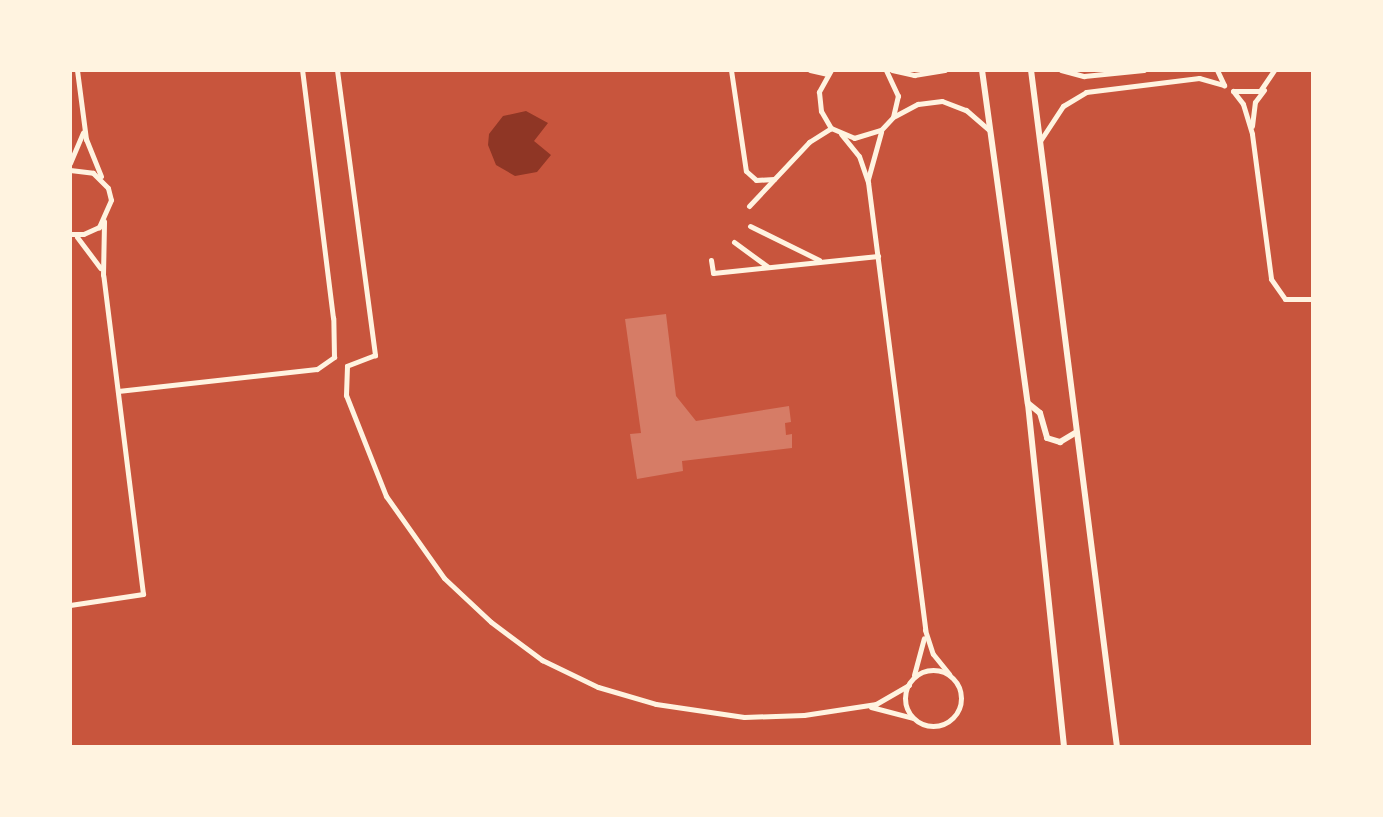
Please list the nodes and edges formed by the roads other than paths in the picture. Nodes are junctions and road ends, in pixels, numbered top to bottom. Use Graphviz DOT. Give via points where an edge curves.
graph roads {
  1 [pos="77,70"];
  2 [pos="302,70"];
  3 [pos="337,70"];
  4 [pos="732,70"];
  5 [pos="810,70"];
  6 [pos="888,70"];
  7 [pos="945,70"];
  8 [pos="982,70"];
  9 [pos="1031,70"];
  10 [pos="1061,70"];
  11 [pos="1144,70"];
  12 [pos="1217,70"];
  13 [pos="1274,70"];
  14 [pos="829,72"];
  15 [pos="1224,85"];
  16 [pos="1268,85"];
  17 [pos="1232,91"];
  18 [pos="893,117"];
  19 [pos="84,126"];
  20 [pos="832,128"];
  21 [pos="881,130"];
  22 [pos="989,130"];
  23 [pos="841,134"];
  24 [pos="1252,134"];
  25 [pos="1040,141"];
  26 [pos="70,166"];
  27 [pos="102,179"];
  28 [pos="774,179"];
  29 [pos="868,182"];
  30 [pos="749,206"];
  31 [pos="104,222"];
  32 [pos="750,226"];
  33 [pos="72,234"];
  34 [pos="734,242"];
  35 [pos="878,256"];
  36 [pos="711,260"];
  37 [pos="830,262"];
  38 [pos="770,268"];
  39 [pos="103,275"];
  40 [pos="1313,299"];
  41 [pos="118,391"];
  42 [pos="1028,404"];
  43 [pos="1076,431"];
  44 [pos="70,604"];
  45 [pos="925,630"];
  46 [pos="949,674"];
  47 [pos="911,682"];
  48 [pos="863,706"];
  49 [pos="914,719"];
  50 [pos="1064,747"];
  51 [pos="1118,747"];
  1 -- 19 [label="street"];
  2 -- 41 [label="street" via="334,357 317,369"];
  3 -- 48 [label="street" via="375,355 347,366 346,395 386,496 444,578 542,660 627,696 744,717"];
  4 -- 28 [label="street" via="746,172 756,180"];
  5 -- 14 [label="street"];
  6 -- 7 [label="street"];
  6 -- 18 [label="street" via="898,96"];
  8 -- 22 [label="street"];
  9 -- 25 [label="street"];
  10 -- 11 [label="street" via="1084,76"];
  12 -- 15 [label="street"];
  13 -- 16 [label="street"];
  14 -- 20 [label="street" via="819,102"];
  15 -- 17 [label="street"];
  15 -- 25 [label="street" via="1199,78 1086,92 1063,106"];
  16 -- 17 [label="street" via="1251,94"];
  16 -- 24 [label="street" via="1255,102"];
  17 -- 24 [label="street"];
  18 -- 21 [label="street"];
  18 -- 22 [label="street" via="942,101"];
  19 -- 26 [label="street"];
  19 -- 27 [label="street"];
  20 -- 23 [label="street"];
  20 -- 28 [label="street" via="813,138"];
  21 -- 23 [label="street" via="854,138"];
  21 -- 29 [label="street"];
  22 -- 42 [label="street"];
  23 -- 29 [label="street"];
  24 -- 40 [label="street" via="1270,279 1285,299"];
  25 -- 43 [label="street"];
  26 -- 27 [label="street"];
  27 -- 31 [label="street" via="111,200"];
  28 -- 30 [label="street"];
  29 -- 35 [label="street"];
  31 -- 33 [label="street" via="92,232"];
  31 -- 39 [label="street"];
  32 -- 37 [label="street"];
  33 -- 39 [label="street" via="92,252"];
  34 -- 38 [label="street"];
  35 -- 37 [label="street"];
  35 -- 45 [label="street"];
  36 -- 38 [label="street" via="713,273"];
  37 -- 38 [label="street"];
  39 -- 41 [label="street"];
  41 -- 44 [label="street" via="144,594"];
  42 -- 43 [label="street" via="1038,410 1051,440 1065,441"];
  42 -- 50 [label="street"];
  43 -- 51 [label="street"];
  45 -- 46 [label="street"];
  45 -- 47 [label="street"];
  46 -- 47 [label="street" via="930,670"];
  46 -- 49 [label="street" via="960,689 956,715 931,726"];
  47 -- 48 [label="street"];
  47 -- 49 [label="street" via="905,696"];
  48 -- 49 [label="street"];
}
